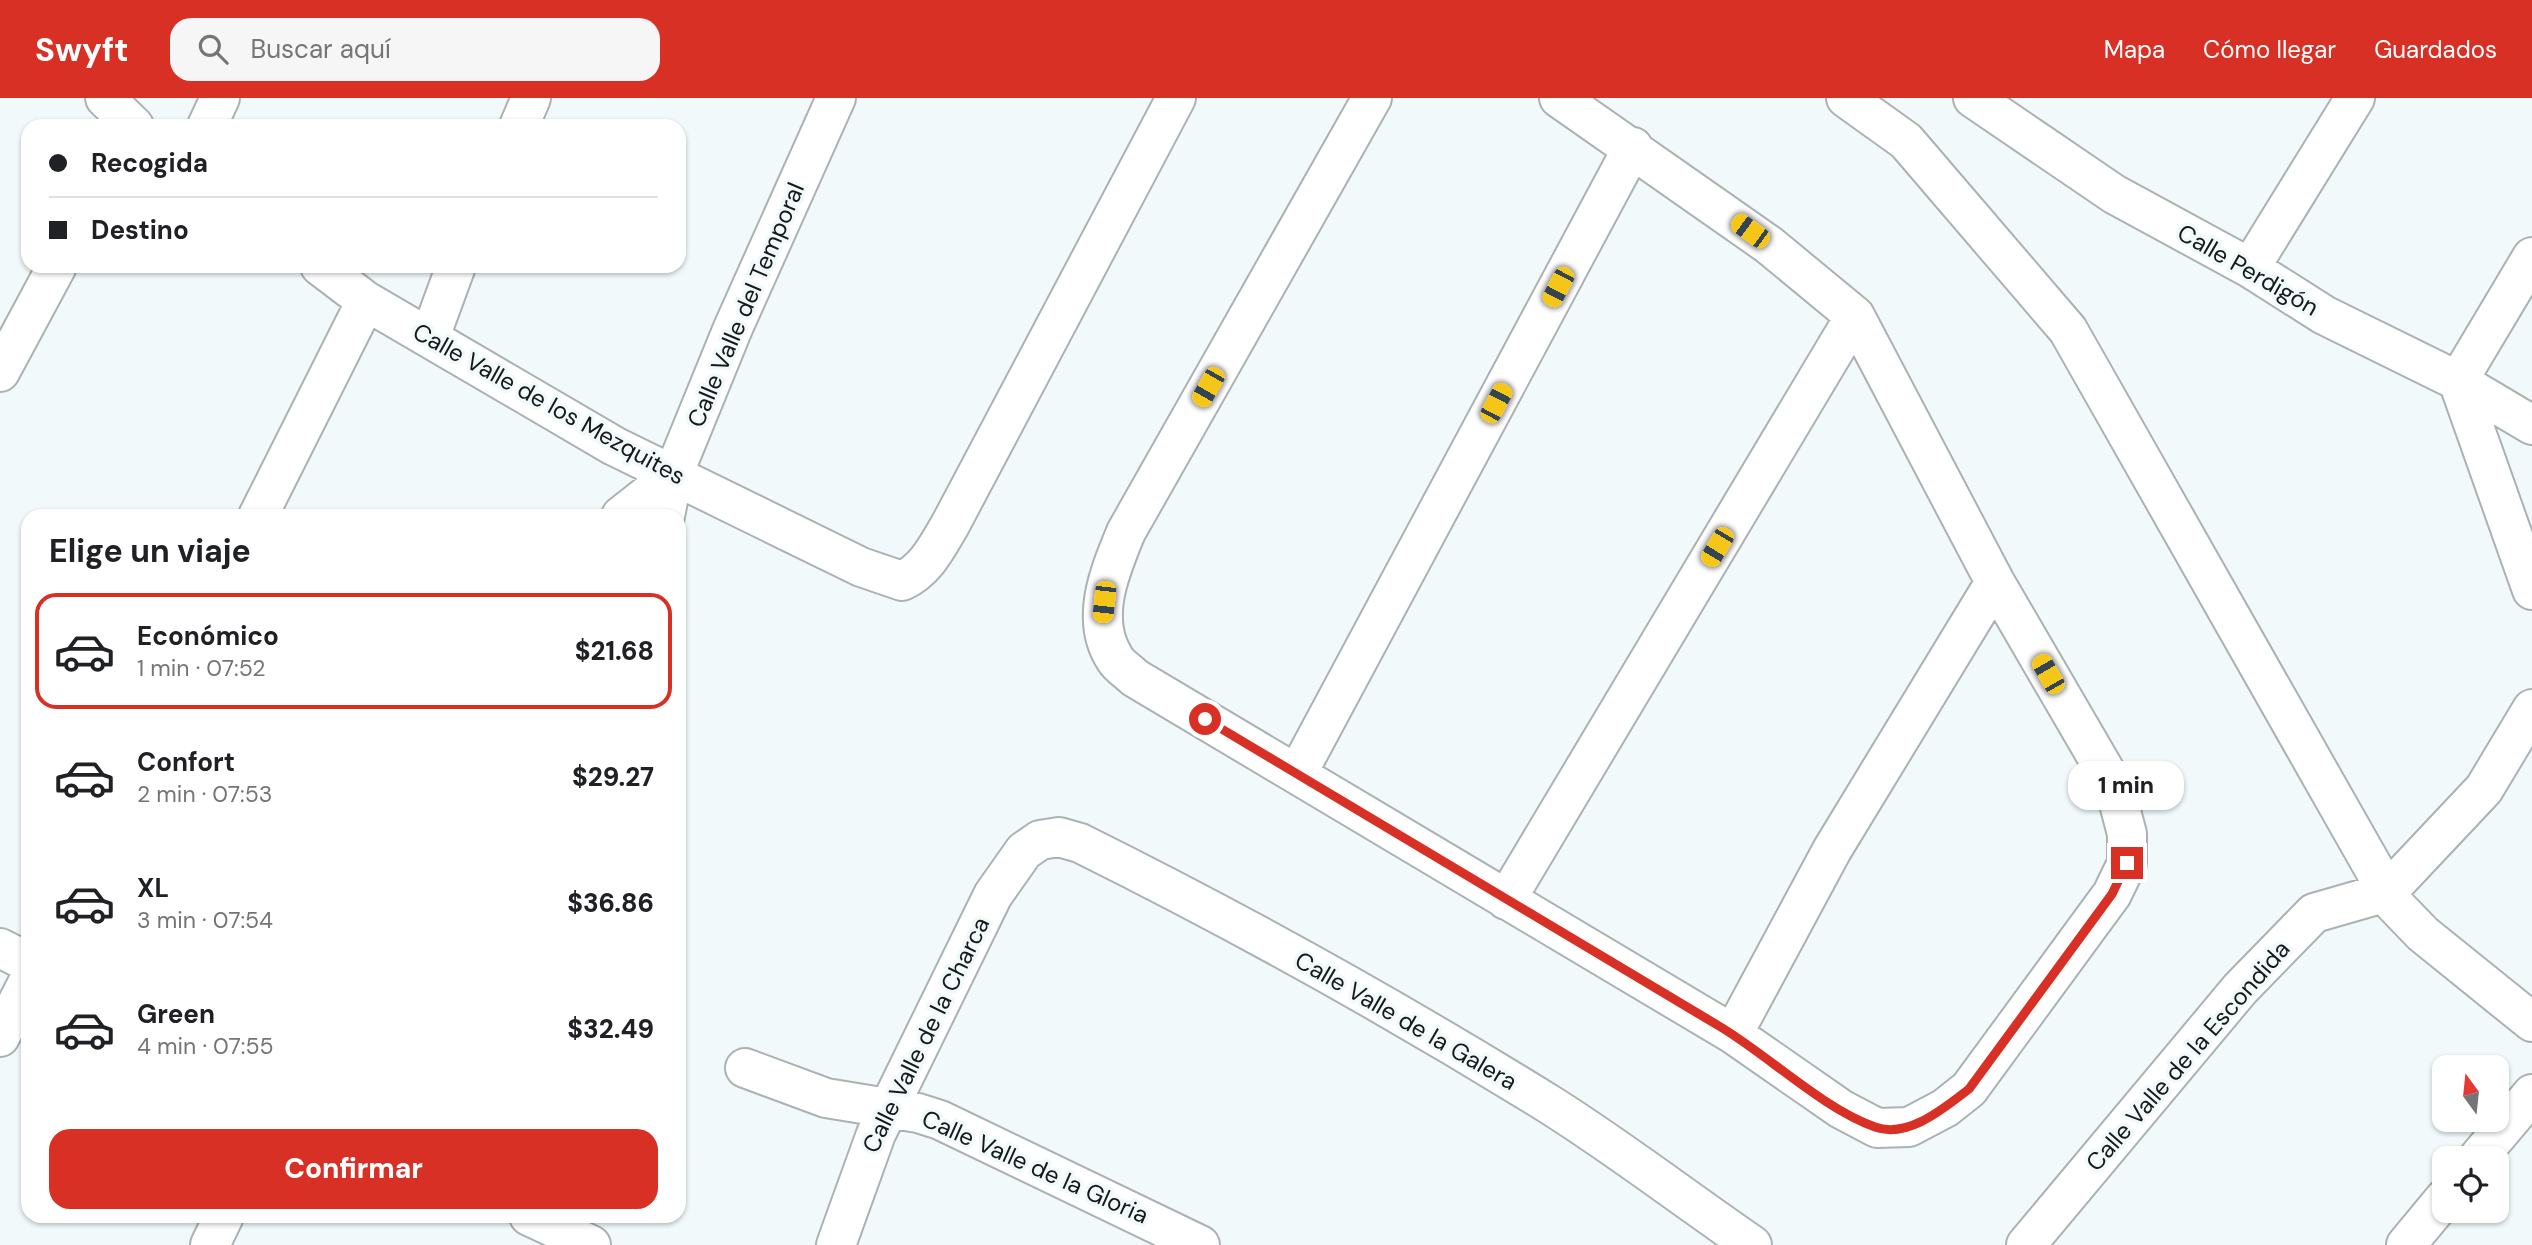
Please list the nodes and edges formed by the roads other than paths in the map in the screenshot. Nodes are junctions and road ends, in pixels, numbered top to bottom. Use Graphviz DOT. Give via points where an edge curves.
graph roads {
  1 [pos="106,98"];
  2 [pos="220,98"];
  3 [pos="531,98"];
  4 [pos="836,98"];
  5 [pos="1176,98"];
  6 [pos="1372,98"];
  7 [pos="1559,98"];
  8 [pos="1846,98"];
  9 [pos="1973,98"];
  10 [pos="2355,98"];
  11 [pos="126,119"];
  12 [pos="210,119"];
  13 [pos="522,119"];
  14 [pos="1633,147"];
  15 [pos="2532,257"];
  16 [pos="2249,268"];
  17 [pos="53,273"];
  18 [pos="329,273"];
  19 [pos="453,273"];
  20 [pos="366,302"];
  21 [pos="1856,316"];
  22 [pos="430,337"];
  23 [pos="0,372"];
  24 [pos="2458,381"];
  25 [pos="2532,425"];
  26 [pos="673,475"];
  27 [pos="262,509"];
  28 [pos="630,509"];
  29 [pos="666,509"];
  30 [pos="1995,582"];
  31 [pos="2532,590"];
  32 [pos="2532,709"];
  33 [pos="1297,774"];
  34 [pos="1040,840"];
  35 [pos="2387,892"];
  36 [pos="1506,900"];
  37 [pos="0,948"];
  38 [pos="21,958"];
  39 [pos="21,996"];
  40 [pos="2532,1022"];
  41 [pos="1732,1034"];
  42 [pos="0,1037"];
  43 [pos="745,1068"];
  44 [pos="2532,1094"];
  45 [pos="891,1110"];
  46 [pos="2488,1146"];
  47 [pos="2432,1214"];
  48 [pos="221,1223"];
  49 [pos="529,1224"];
  50 [pos="210,1245"];
  51 [pos="591,1245"];
  52 [pos="835,1245"];
  53 [pos="1200,1245"];
  54 [pos="1752,1245"];
  55 [pos="2026,1245"];
  56 [pos="2406,1245"];
  1 -- 11 [label="street"];
  2 -- 12 [label="street"];
  3 -- 13 [label="street"];
  4 -- 26 [label="street, Calle Valle del Temporal"];
  5 -- 26 [label="street, Calle Valle de los Mezquites" via="931,558 914,575 902,580 861,567"];
  6 -- 33 [label="street" via="1126,531 1106,580 1102,624 1115,659 1135,678"];
  7 -- 14 [label="street"];
  8 -- 35 [label="street" via="1906,141 2068,330"];
  9 -- 16 [label="street, Calle Perdigón" via="2114,194"];
  10 -- 16 [label="street"];
  14 -- 21 [label="street" via="1769,245"];
  14 -- 33 [label="street"];
  15 -- 24 [label="street"];
  16 -- 24 [label="street, Calle Perdigón" via="2324,315"];
  17 -- 23 [label="street"];
  18 -- 20 [label="street, Calle Valle de los Mezquites"];
  19 -- 22 [label="street"];
  20 -- 22 [label="street, Calle Valle de los Mezquites"];
  20 -- 27 [label="street"];
  21 -- 30 [label="street"];
  21 -- 36 [label="street"];
  22 -- 26 [label="street, Calle Valle de los Mezquites" via="614,446"];
  24 -- 25 [label="street, Calle Perdigón"];
  24 -- 31 [label="street"];
  26 -- 28 [label="street"];
  26 -- 29 [label="street, Calle Valle del Temporal"];
  30 -- 41 [label="street" via="1832,850"];
  30 -- 41 [label="street" via="2115,788 2127,834 2127,863 2112,894 1969,1089 1909,1127 1877,1128 1840,1109"];
  32 -- 35 [label="street" via="2484,789"];
  33 -- 36 [label="street"];
  34 -- 45 [label="street, Calle Valle de la Charca" via="1024,851 993,895"];
  34 -- 54 [label="street, Calle Valle de la Galera" via="1059,837 1080,843 1221,913 1553,1107"];
  35 -- 40 [label="street" via="2423,934"];
  35 -- 55 [label="street, Calle Valle de la Escondida" via="2314,913 2240,989"];
  36 -- 41 [label="street"];
  37 -- 38 [label="street"];
  39 -- 42 [label="street"];
  43 -- 45 [label="street, Calle Valle de la Gloria" via="826,1098"];
  44 -- 46 [label="street"];
  45 -- 52 [label="street, Calle Valle de la Charca" via="876,1134"];
  45 -- 53 [label="street, Calle Valle de la Gloria" via="940,1121"];
  47 -- 56 [label="street"];
  48 -- 50 [label="street"];
  49 -- 51 [label="street"];
}
